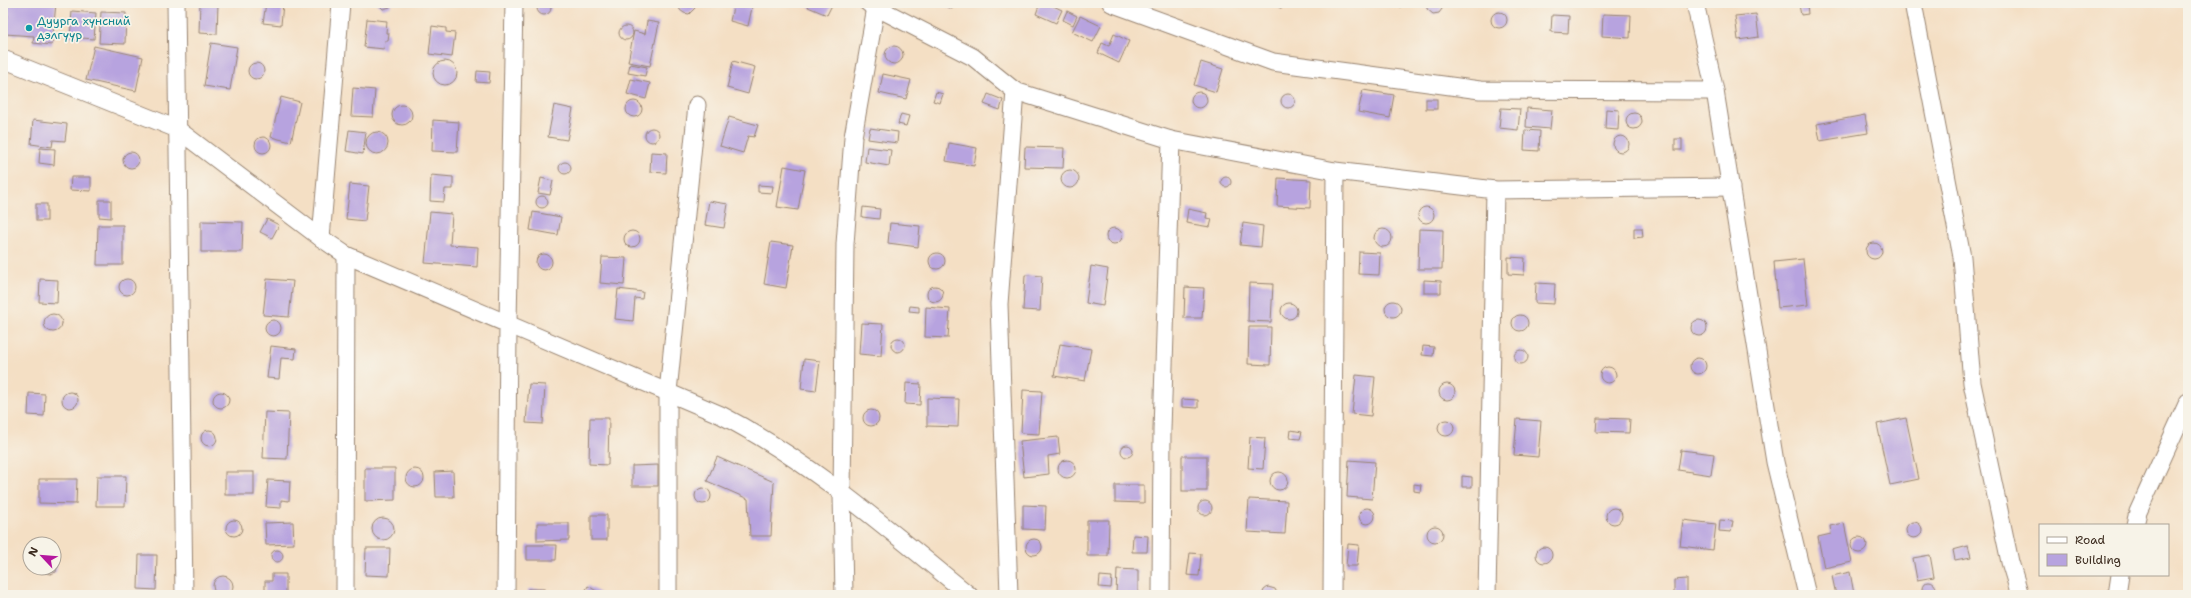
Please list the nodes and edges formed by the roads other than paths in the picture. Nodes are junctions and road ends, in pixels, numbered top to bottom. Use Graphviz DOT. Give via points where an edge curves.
graph roads {
  1 [pos="176,3"];
  2 [pos="341,3"];
  3 [pos="514,3"];
  4 [pos="1111,3"];
  5 [pos="1695,3"];
  6 [pos="1913,3"];
  7 [pos="872,5"];
  8 [pos="3,59"];
  9 [pos="1715,90"];
  10 [pos="1015,91"];
  11 [pos="697,105"];
  12 [pos="177,130"];
  13 [pos="1171,140"];
  14 [pos="1335,171"];
  15 [pos="1730,187"];
  16 [pos="1495,190"];
  17 [pos="321,238"];
  18 [pos="346,255"];
  19 [pos="508,323"];
  20 [pos="668,392"];
  21 [pos="2188,402"];
  22 [pos="842,494"];
  23 [pos="2135,524"];
  24 [pos="2120,576"];
  25 [pos="184,595"];
  26 [pos="345,595"];
  27 [pos="506,595"];
  28 [pos="668,595"];
  29 [pos="844,595"];
  30 [pos="969,595"];
  31 [pos="1009,595"];
  32 [pos="1161,595"];
  33 [pos="1332,595"];
  34 [pos="1487,595"];
  35 [pos="1807,595"];
  36 [pos="2020,595"];
  37 [pos="2117,595"];
  1 -- 12 [label="street"];
  2 -- 17 [label="street"];
  3 -- 19 [label="street"];
  4 -- 9 [label="street" via="1273,62 1480,90"];
  5 -- 9 [label="street"];
  6 -- 36 [label="street" via="1962,257 1972,383 2010,562"];
  7 -- 10 [label="street" via="973,57"];
  7 -- 22 [label="street" via="853,137 846,237"];
  8 -- 12 [label="street"];
  9 -- 15 [label="street"];
  10 -- 13 [label="street"];
  10 -- 31 [label="street" via="999,304"];
  11 -- 20 [label="street"];
  12 -- 17 [label="street"];
  12 -- 25 [label="street"];
  13 -- 14 [label="street"];
  13 -- 32 [label="street" via="1162,430"];
  14 -- 16 [label="street"];
  14 -- 33 [label="street"];
  15 -- 16 [label="street"];
  15 -- 35 [label="street" via="1775,462"];
  16 -- 34 [label="street"];
  17 -- 18 [label="street"];
  18 -- 19 [label="street"];
  18 -- 26 [label="street"];
  19 -- 20 [label="street"];
  19 -- 27 [label="street"];
  20 -- 22 [label="street" via="760,435"];
  20 -- 28 [label="street"];
  21 -- 23 [label="street" via="2138,512"];
  22 -- 29 [label="street"];
  22 -- 30 [label="street"];
  24 -- 37 [label="street"];
}
